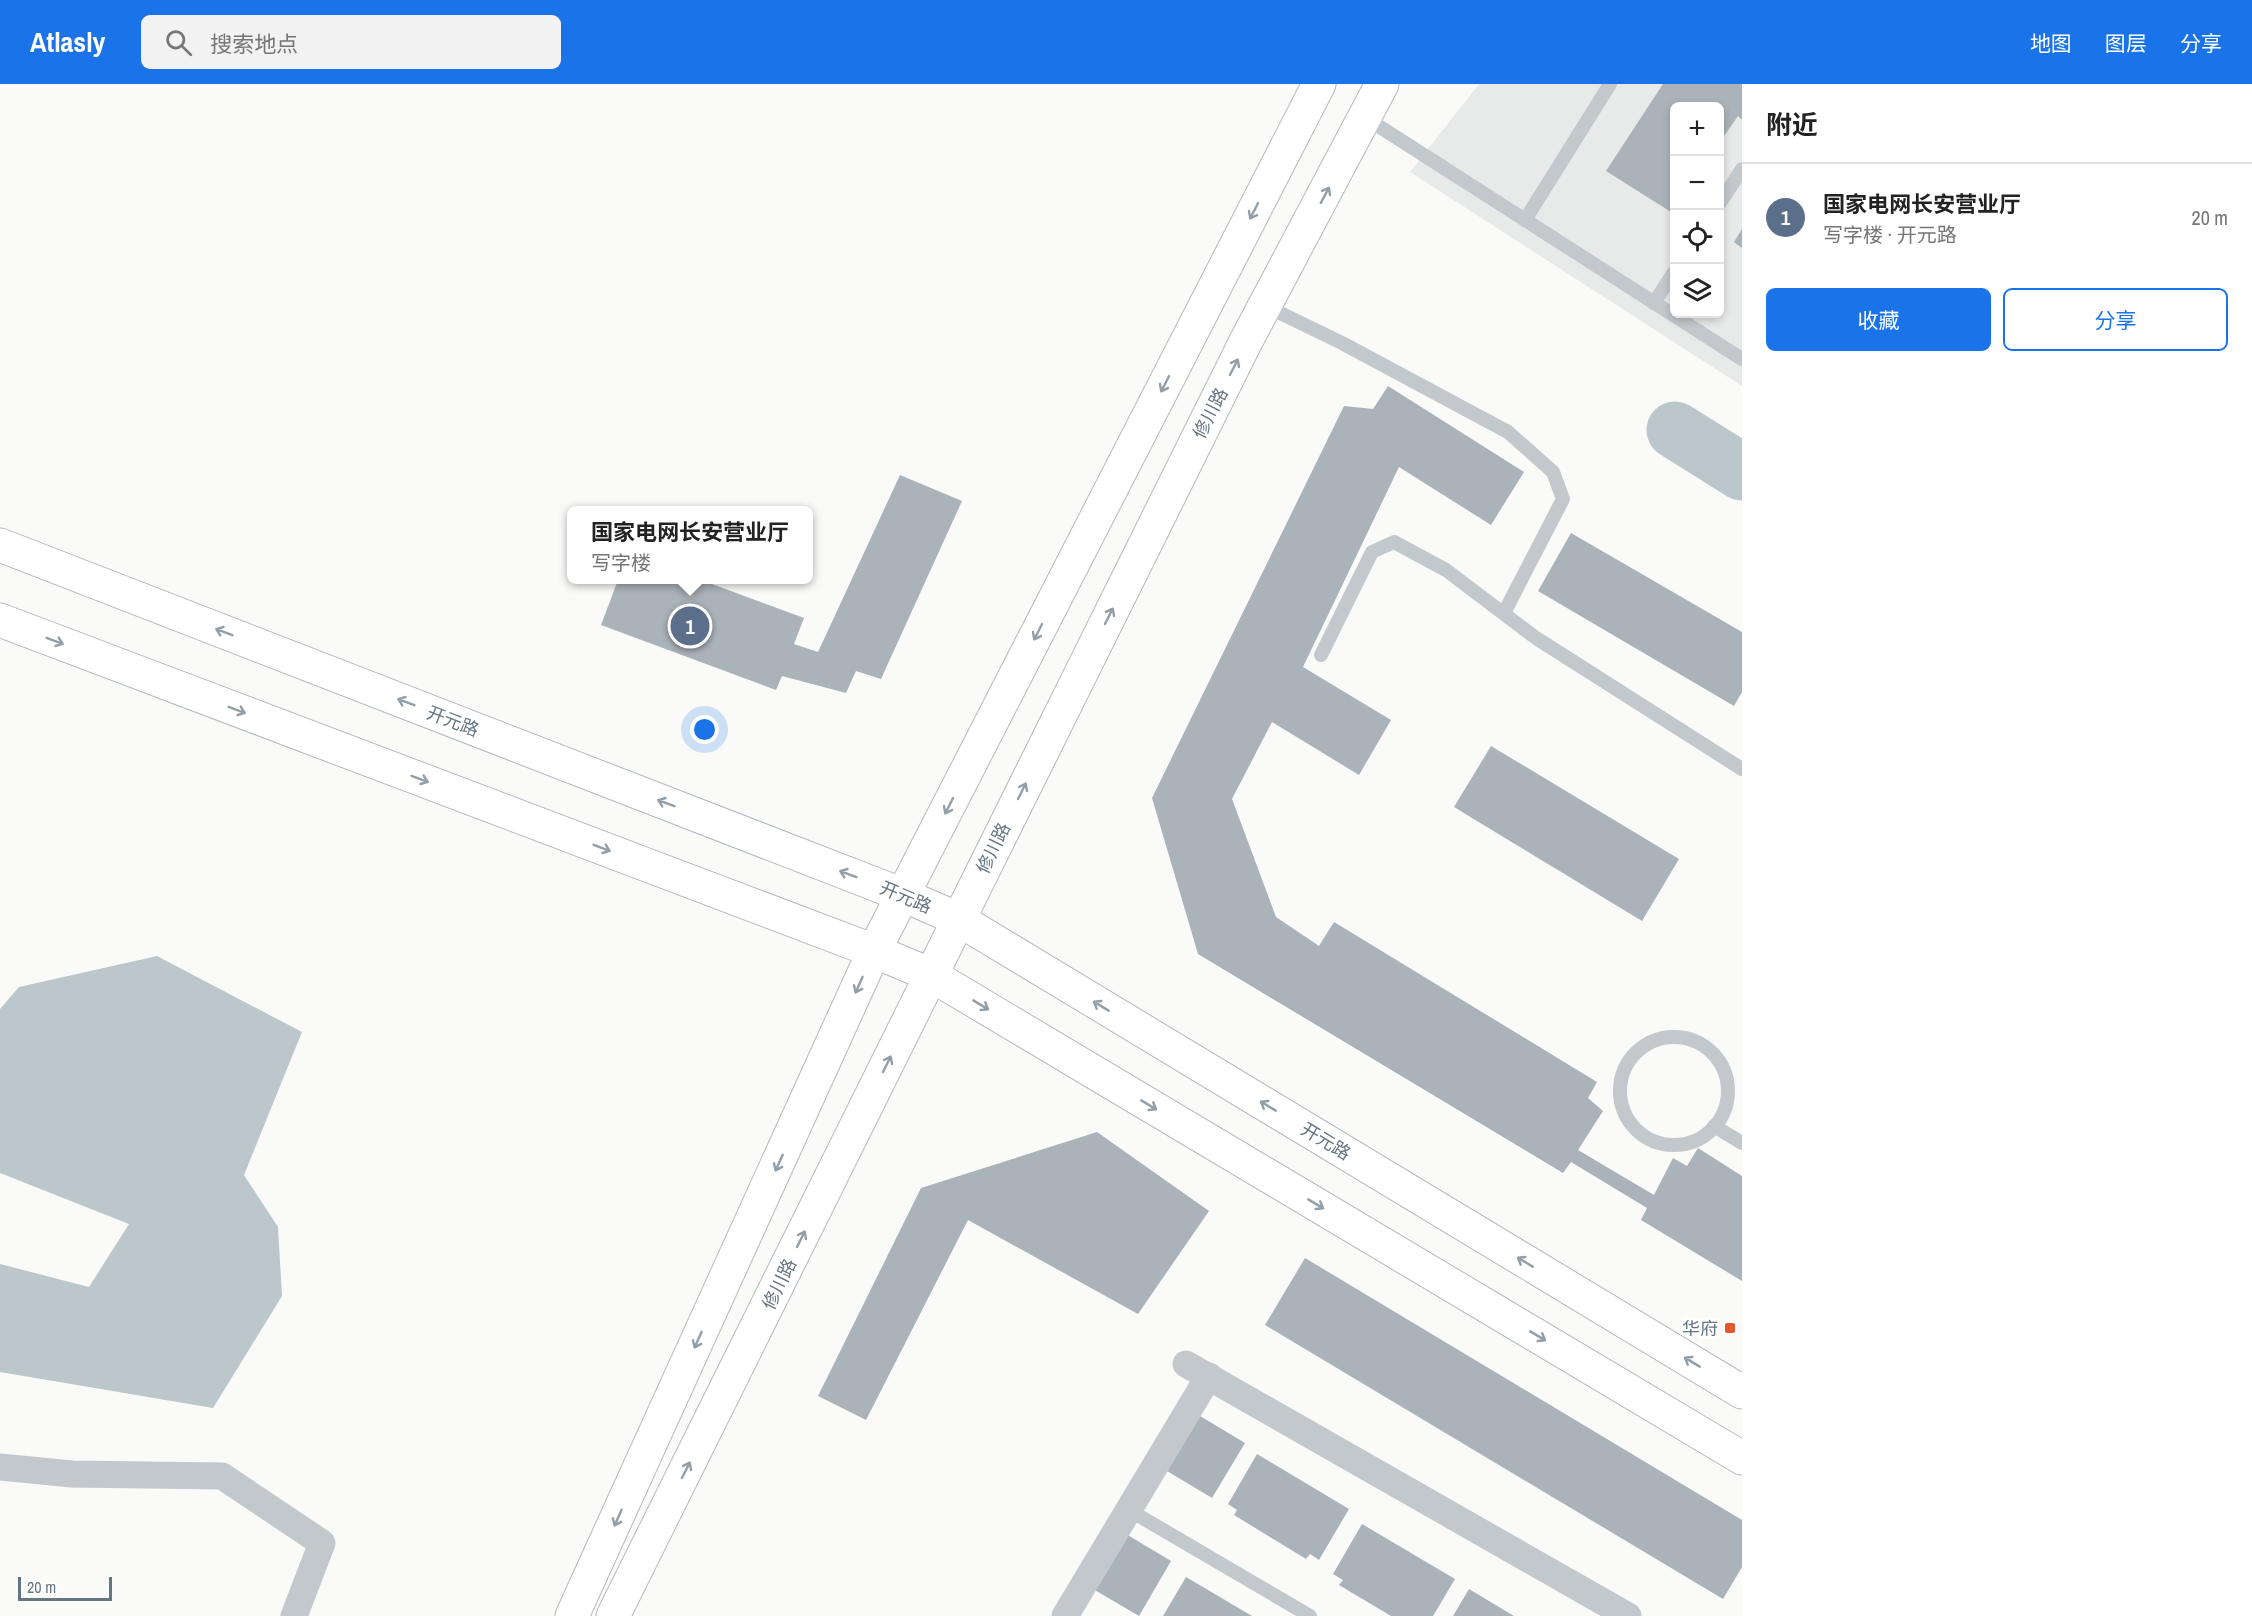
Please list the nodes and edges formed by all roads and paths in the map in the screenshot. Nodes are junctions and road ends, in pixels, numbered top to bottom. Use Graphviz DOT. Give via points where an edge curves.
graph roads {
  1 [pos="1319,84"];
  2 [pos="1382,84"];
  3 [pos="1610,84"];
  4 [pos="1366,118"];
  5 [pos="1742,169"];
  6 [pos="1724,196"];
  7 [pos="1525,220"];
  8 [pos="1670,278"];
  9 [pos="1654,303"];
  10 [pos="1266,306"];
  11 [pos="1742,359"];
  12 [pos="0,545"];
  13 [pos="1504,614"];
  14 [pos="0,620"];
  15 [pos="1321,655"];
  16 [pos="1742,769"];
  17 [pos="903,895"];
  18 [pos="958,919"];
  19 [pos="874,951"];
  20 [pos="931,975"];
  21 [pos="1714,1126"];
  22 [pos="1742,1143"];
  23 [pos="1742,1392"];
  24 [pos="1742,1458"];
  25 [pos="0,1467"];
  26 [pos="1129,1510"];
  27 [pos="294,1616"];
  28 [pos="572,1616"];
  29 [pos="613,1616"];
  30 [pos="1065,1616"];
  31 [pos="1310,1616"];
  32 [pos="1628,1616"];
  1 -- 17 [label="main road, one-way"];
  2 -- 4 [label="main road, 修川路"];
  3 -- 7 [label="lane"];
  4 -- 7 [label="lane"];
  10 -- 4 [label="main road, 修川路, one-way"];
  5 -- 6 [label="lane"];
  7 -- 9 [label="lane"];
  8 -- 9 [label="lane"];
  9 -- 11 [label="lane"];
  10 -- 13 [label="lane" via="1508,432 1553,472 1563,498"];
  18 -- 10 [label="main road, 修川路, one-way"];
  17 -- 12 [label="main road, 开元路, one-way"];
  13 -- 15 [label="lane" via="1446,570 1394,542 1372,552"];
  13 -- 16 [label="lane"];
  14 -- 19 [label="main road, one-way"];
  17 -- 18 [label="main road, 开元路"];
  17 -- 19 [label="main road"];
  18 -- 20 [label="main road, 修川路"];
  23 -- 18 [label="main road, 开元路, one-way"];
  19 -- 20 [label="main road"];
  19 -- 28 [label="main road, one-way"];
  20 -- 24 [label="main road, one-way"];
  29 -- 20 [label="main road, 修川路, one-way"];
  21 -- 21 [label="lane" via="1693,1142 1675,1145 1641,1134 1621,1104 1624,1068 1634,1054 1664,1037 1682,1037 1713,1053 1723,1068 1727,1085 1727,1102"];
  21 -- 22 [label="lane"];
  25 -- 27 [label="street" via="72,1474 222,1476 322,1543"];
  26 -- 30 [label="street"];
  26 -- 31 [label="lane"];
  26 -- 32 [label="street" via="1197,1370"];
}
